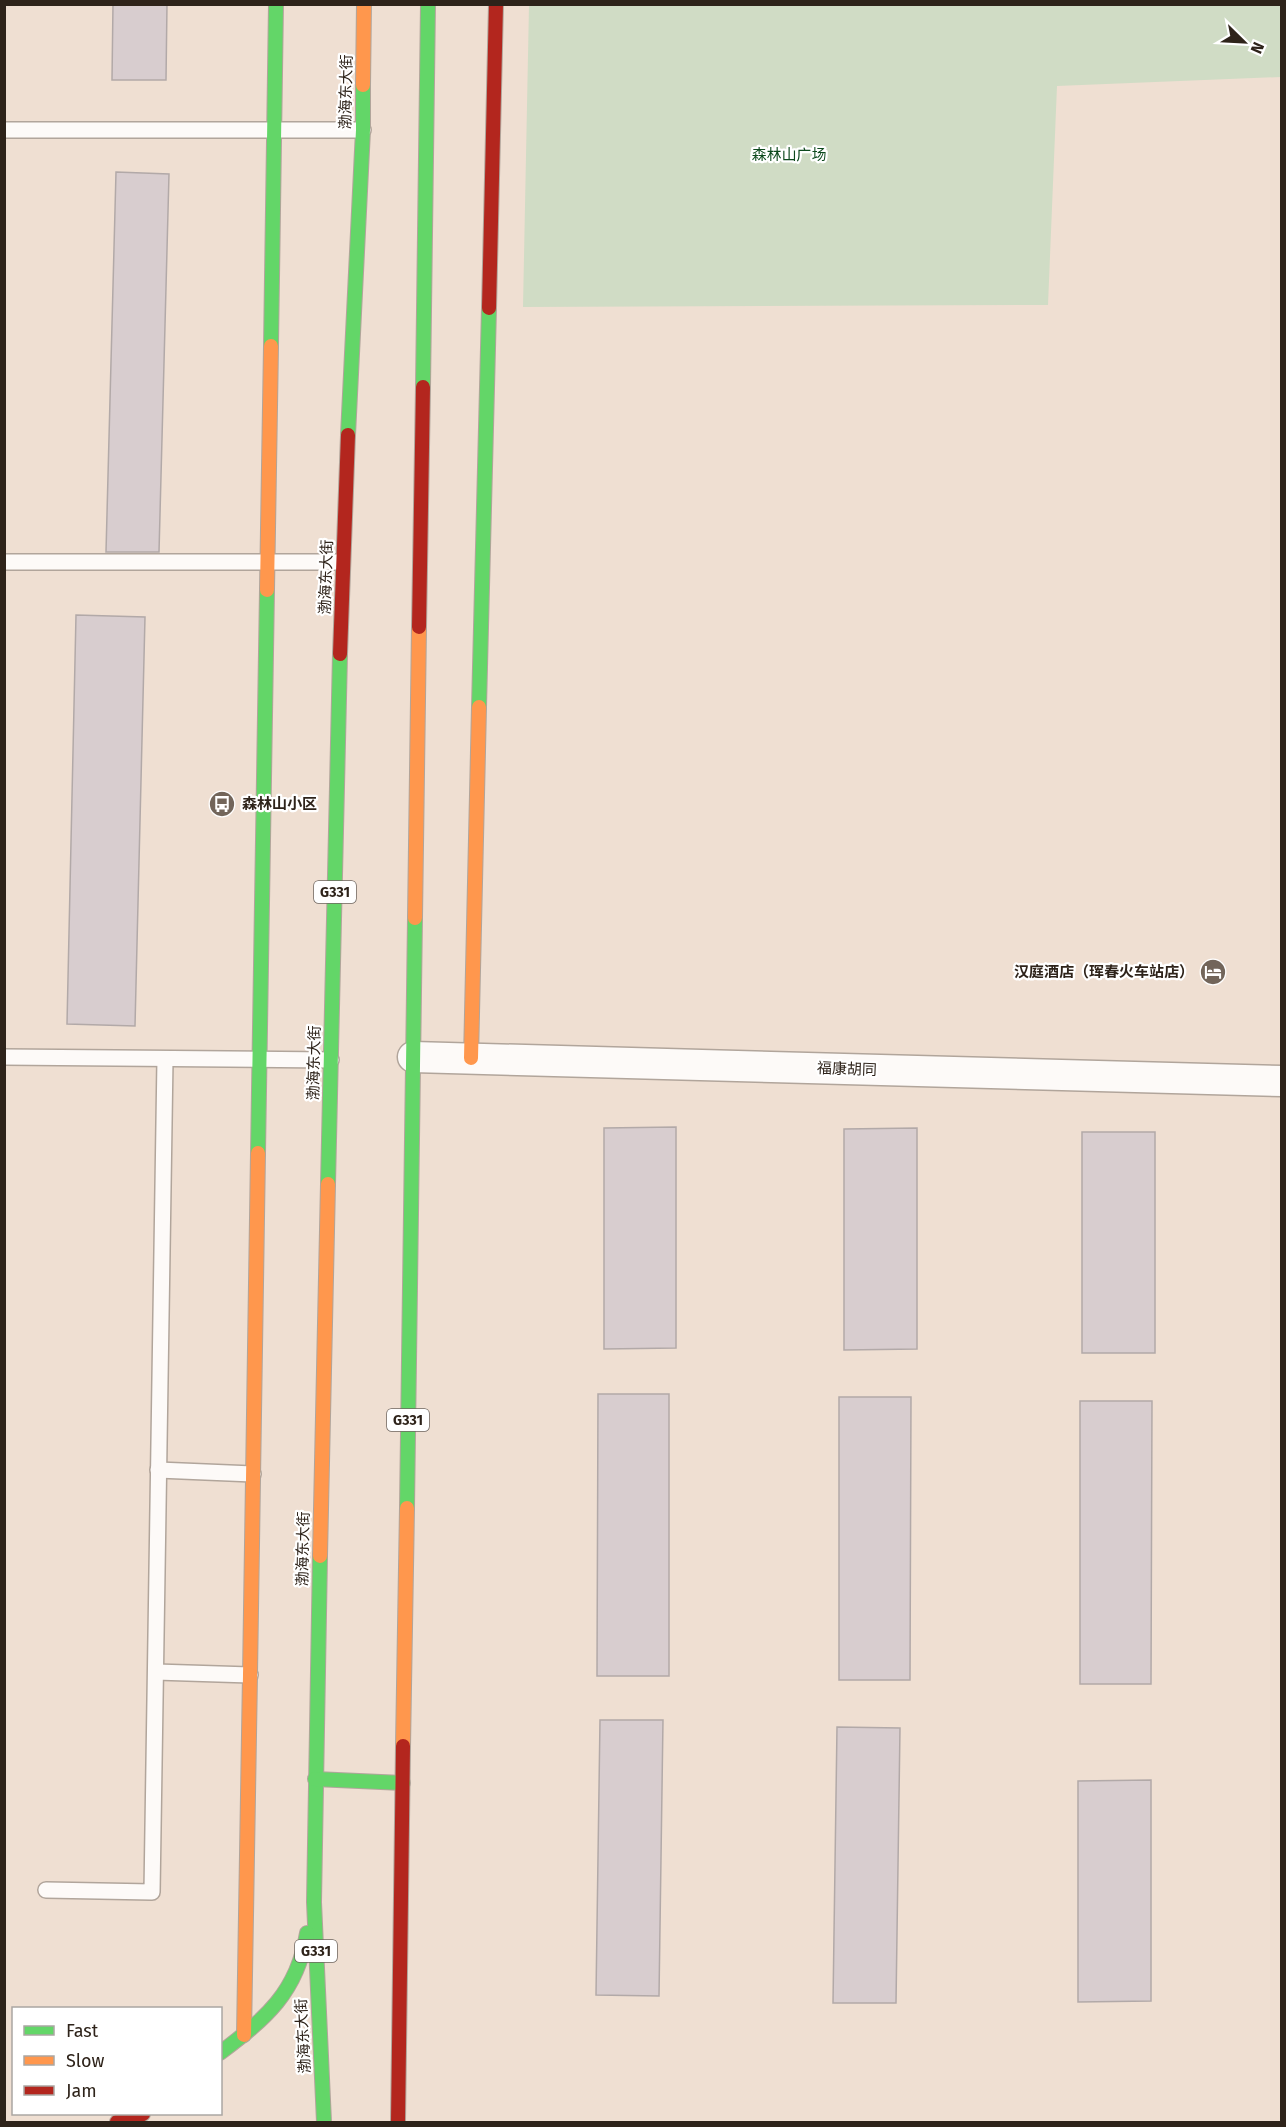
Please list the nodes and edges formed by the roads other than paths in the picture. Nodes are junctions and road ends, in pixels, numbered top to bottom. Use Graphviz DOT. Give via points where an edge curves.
graph roads {
  1 [pos="276,4"];
  2 [pos="364,4"];
  3 [pos="428,4"];
  4 [pos="496,4"];
  5 [pos="4,130"];
  6 [pos="274,130"];
  7 [pos="363,130"];
  8 [pos="267,561"];
  9 [pos="4,562"];
  10 [pos="342,562"];
  11 [pos="4,1057"];
  12 [pos="413,1057"];
  13 [pos="471,1058"];
  14 [pos="165,1059"];
  15 [pos="259,1059"];
  16 [pos="331,1060"];
  17 [pos="1281,1081"];
  18 [pos="159,1470"];
  19 [pos="253,1474"];
  20 [pos="156,1672"];
  21 [pos="250,1675"];
  22 [pos="315,1779"];
  23 [pos="403,1783"];
  24 [pos="46,1890"];
  25 [pos="314,1902"];
  26 [pos="244,2035"];
  27 [pos="222,2052"];
  28 [pos="142,2115"];
  29 [pos="117,2122"];
  30 [pos="324,2122"];
  31 [pos="398,2122"];
  1 -- 6 [label="main road"];
  2 -- 7 [label="main road, 渤海东大街 / G331"];
  3 -- 12 [label="main road, G331"];
  4 -- 13 [label="main road"];
  5 -- 6 [label="lane"];
  6 -- 7 [label="lane"];
  6 -- 8 [label="main road"];
  7 -- 10 [label="main road, 渤海东大街 / G331"];
  8 -- 9 [label="lane"];
  8 -- 10 [label="lane"];
  8 -- 15 [label="main road"];
  10 -- 16 [label="main road, 渤海东大街 / G331"];
  11 -- 14 [label="lane"];
  12 -- 13 [label="street, 福康胡同"];
  12 -- 23 [label="main road, G331"];
  13 -- 17 [label="street, 福康胡同"];
  14 -- 15 [label="lane"];
  14 -- 18 [label="lane"];
  15 -- 16 [label="lane"];
  15 -- 19 [label="main road"];
  16 -- 22 [label="main road, 渤海东大街 / G331"];
  18 -- 19 [label="lane"];
  18 -- 20 [label="lane"];
  19 -- 21 [label="main road"];
  20 -- 21 [label="lane"];
  20 -- 24 [label="lane" via="152,1892"];
  21 -- 26 [label="main road"];
  22 -- 23 [label="main road"];
  22 -- 25 [label="main road, 渤海东大街 / G331"];
  23 -- 31 [label="main road, G331"];
  25 -- 26 [label="main road" via="300,1964 282,1998"];
  25 -- 30 [label="main road, 渤海东大街 / G331"];
  26 -- 27 [label="main road"];
  28 -- 29 [label="main road"];
}
